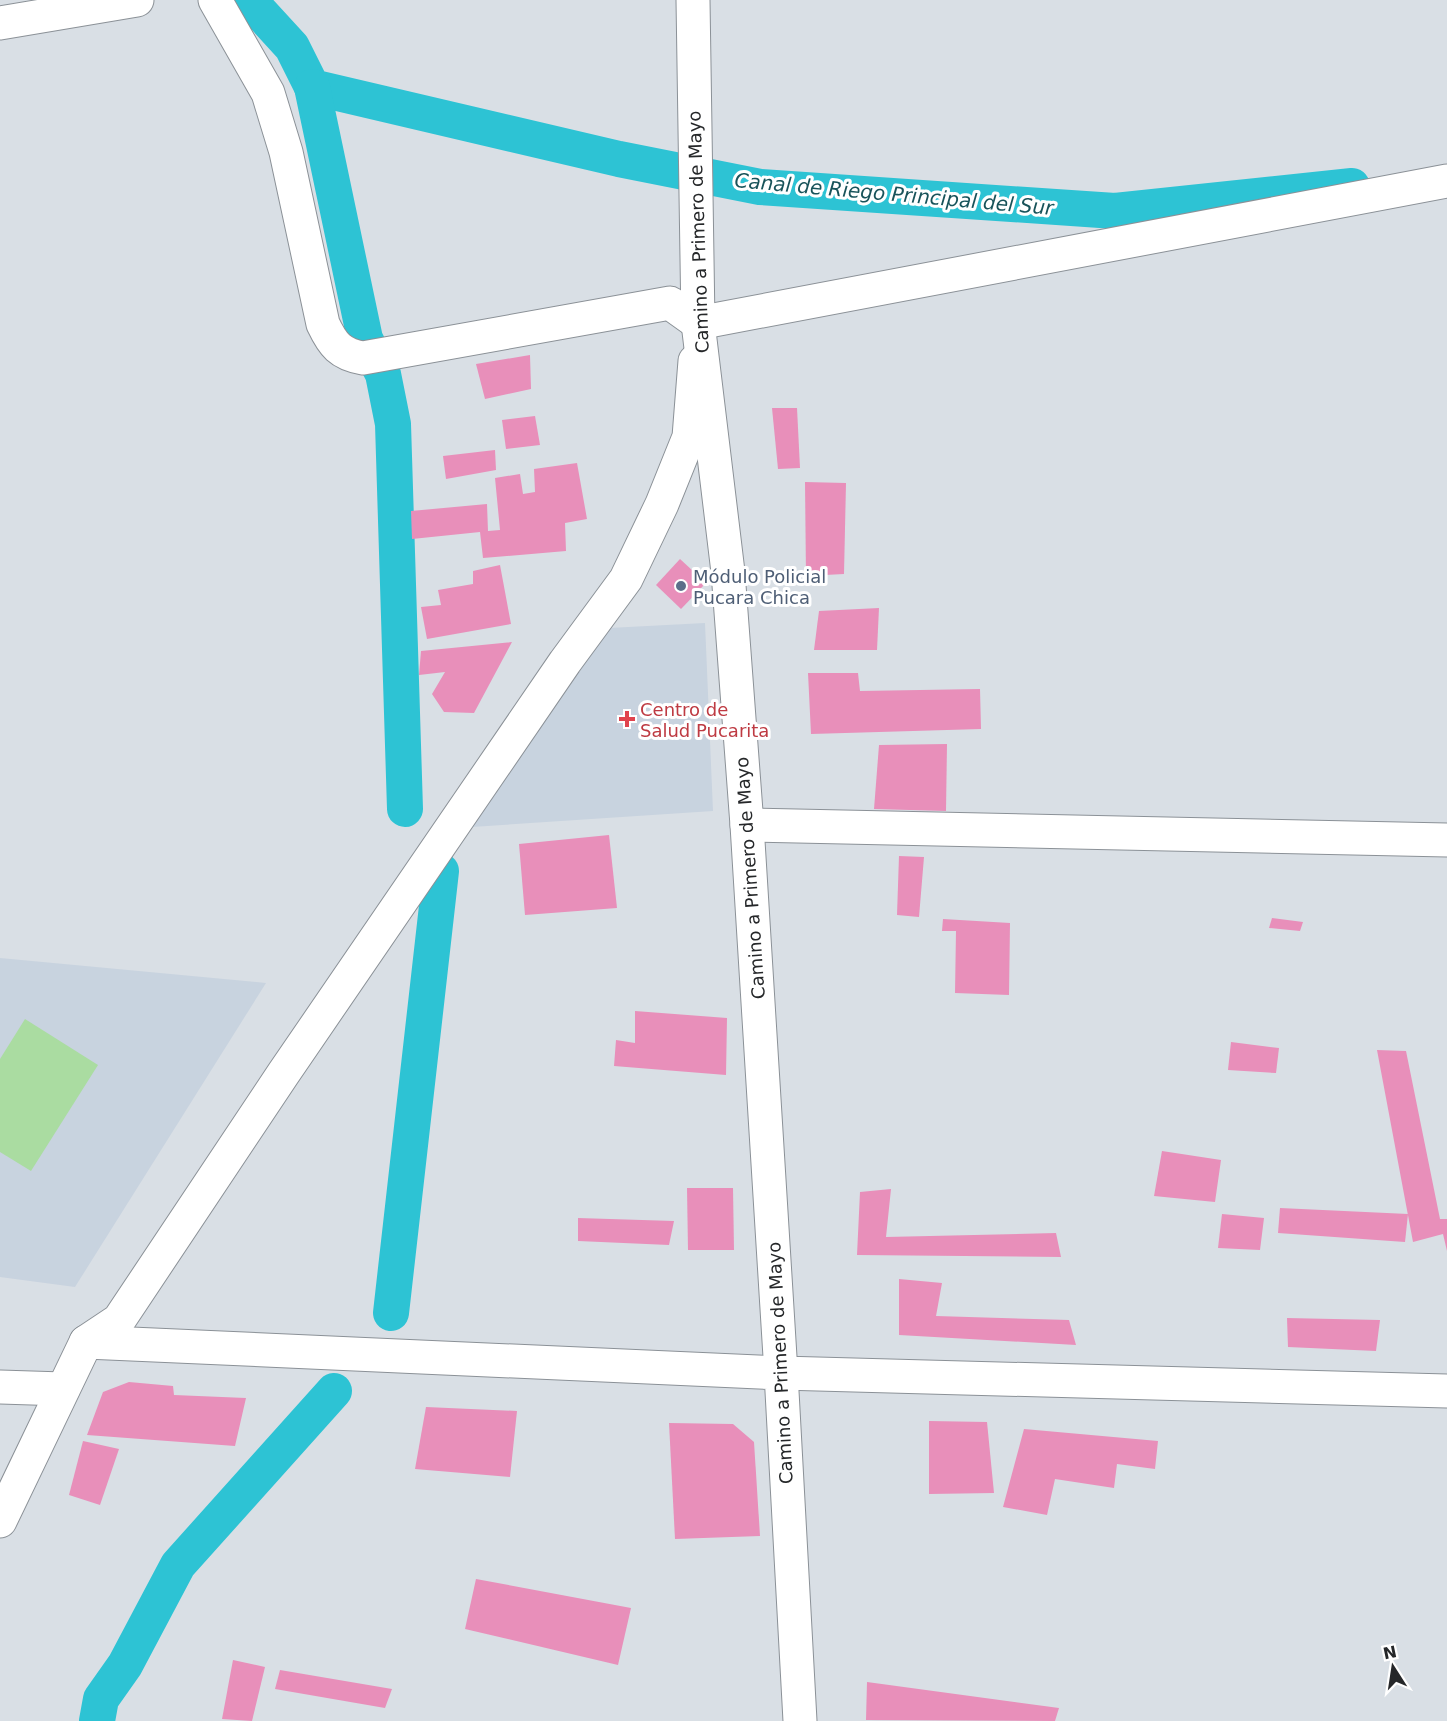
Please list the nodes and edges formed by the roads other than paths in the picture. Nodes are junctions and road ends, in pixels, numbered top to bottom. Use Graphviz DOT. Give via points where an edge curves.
graph roads {
  1 [pos="136,0"];
  2 [pos="215,0"];
  3 [pos="693,0"];
  4 [pos="0,23"];
  5 [pos="1447,181"];
  6 [pos="698,323"];
  7 [pos="747,825"];
  8 [pos="1447,840"];
  9 [pos="86,1342"];
  10 [pos="781,1373"];
  11 [pos="0,1387"];
  12 [pos="63,1389"];
  13 [pos="1447,1391"];
  14 [pos="0,1521"];
  15 [pos="800,1721"];
  1 -- 4 [label="street"];
  2 -- 6 [label="street" via="268,93 286,152 323,324 334,345 346,355 363,358 670,303"];
  3 -- 6 [label="street, Camino a Primero de Mayo"];
  5 -- 6 [label="street"];
  6 -- 7 [label="street, Camino a Primero de Mayo" via="728,572"];
  6 -- 9 [label="street" via="689,437 626,579 283,1074 119,1320"];
  7 -- 8 [label="street"];
  7 -- 10 [label="street, Camino a Primero de Mayo"];
  9 -- 10 [label="street"];
  9 -- 12 [label="street"];
  10 -- 13 [label="street"];
  10 -- 15 [label="street, Camino a Primero de Mayo"];
  11 -- 12 [label="street"];
  12 -- 14 [label="street"];
}
